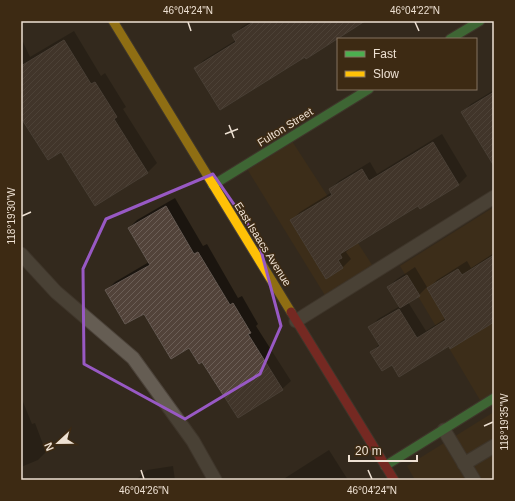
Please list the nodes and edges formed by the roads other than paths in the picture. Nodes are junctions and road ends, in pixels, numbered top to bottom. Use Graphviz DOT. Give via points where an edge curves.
graph roads {
  1 [pos="113,21"];
  2 [pos="480,21"];
  3 [pos="452,38"];
  4 [pos="367,90"];
  5 [pos="213,185"];
  6 [pos="494,197"];
  7 [pos="21,254"];
  8 [pos="296,321"];
  9 [pos="494,398"];
  10 [pos="444,430"];
  11 [pos="494,446"];
  12 [pos="464,464"];
  13 [pos="385,466"];
  14 [pos="216,480"];
  15 [pos="394,480"];
  16 [pos="474,480"];
  1 -- 5 [label="main road, East Isaacs Avenue"];
  2 -- 3 [label="main road"];
  4 -- 5 [label="main road, Fulton Street"];
  5 -- 8 [label="main road, East Isaacs Avenue"];
  6 -- 8 [label="lane"];
  7 -- 14 [label="lane" via="56,292 133,358 193,441"];
  8 -- 13 [label="main road, East Isaacs Avenue"];
  9 -- 10 [label="main road"];
  10 -- 12 [label="lane"];
  10 -- 13 [label="main road"];
  11 -- 12 [label="lane"];
  12 -- 16 [label="lane"];
  13 -- 15 [label="main road, East Isaacs Avenue"];
}
